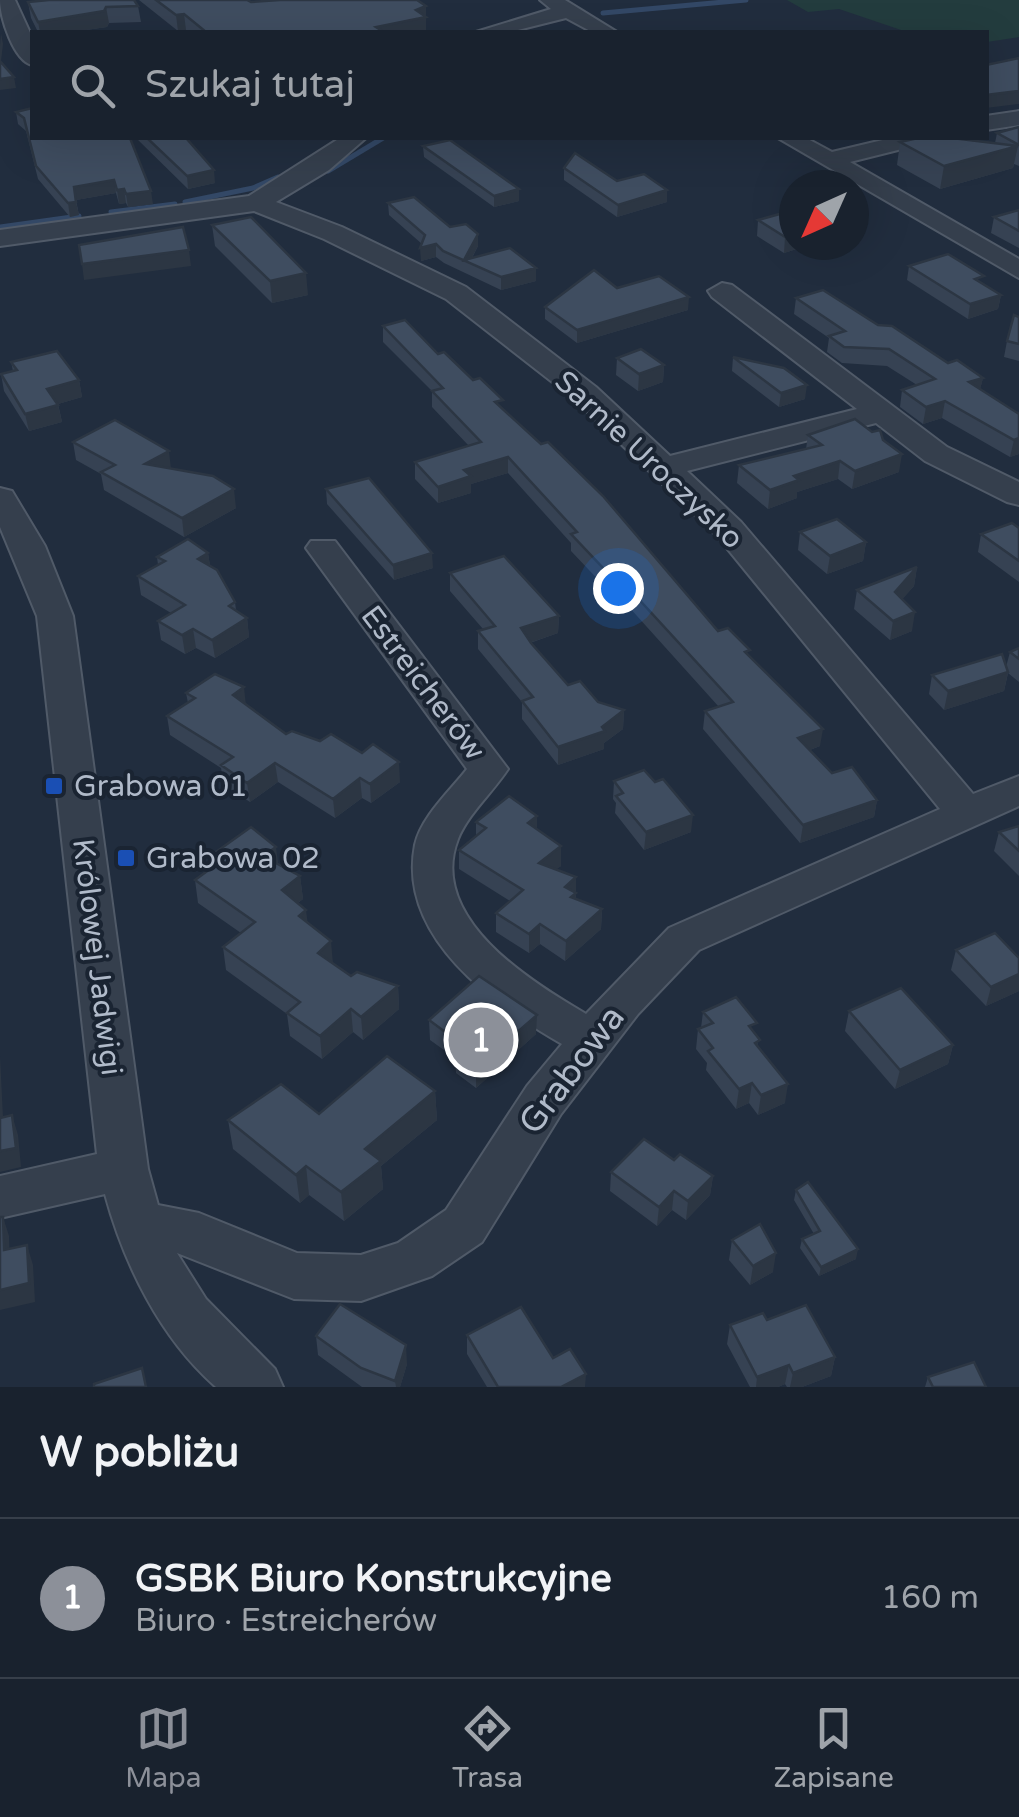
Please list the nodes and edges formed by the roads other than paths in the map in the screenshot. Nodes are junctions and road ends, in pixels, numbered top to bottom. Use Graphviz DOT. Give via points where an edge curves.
graph roads {
  1 [pos="4,0"];
  2 [pos="559,6"];
  3 [pos="493,30"];
  4 [pos="602,30"];
  5 [pos="30,55"];
  6 [pos="1019,118"];
  7 [pos="989,122"];
  8 [pos="351,140"];
  9 [pos="794,140"];
  10 [pos="910,140"];
  11 [pos="829,160"];
  12 [pos="256,204"];
  13 [pos="0,238"];
  14 [pos="1019,270"];
  15 [pos="722,291"];
  16 [pos="881,412"];
  17 [pos="666,467"];
  18 [pos="1019,495"];
  19 [pos="0,498"];
  20 [pos="322,548"];
  21 [pos="1019,790"];
  22 [pos="966,812"];
  23 [pos="592,1039"];
  24 [pos="123,1169"];
  25 [pos="0,1197"];
  26 [pos="138,1223"];
  27 [pos="256,1387"];
  1 -- 5 [label="street"];
  2 -- 3 [label="street"];
  2 -- 4 [label="street"];
  6 -- 7 [label="street"];
  8 -- 12 [label="street"];
  9 -- 11 [label="street"];
  10 -- 11 [label="street"];
  11 -- 14 [label="street"];
  12 -- 13 [label="street"];
  12 -- 17 [label="street, Sarnie Uroczysko" via="456,293 585,393"];
  15 -- 16 [label="street"];
  16 -- 17 [label="street"];
  16 -- 18 [label="street" via="936,454"];
  17 -- 22 [label="street, Sarnie Uroczysko" via="729,529"];
  19 -- 24 [label="street, Królowej Jadwigi" via="56,616"];
  20 -- 23 [label="street, Estreicherów" via="488,769 436,841 434,892 462,944 516,990"];
  21 -- 22 [label="street, Grabowa"];
  22 -- 23 [label="street, Grabowa" via="697,932 650,972"];
  23 -- 26 [label="street, Grabowa" via="544,1100 464,1226 402,1265 361,1278 294,1276 199,1235"];
  24 -- 25 [label="street"];
  24 -- 26 [label="street, Królowej Jadwigi"];
  26 -- 27 [label="street, Królowej Jadwigi" via="177,1306"];
}
